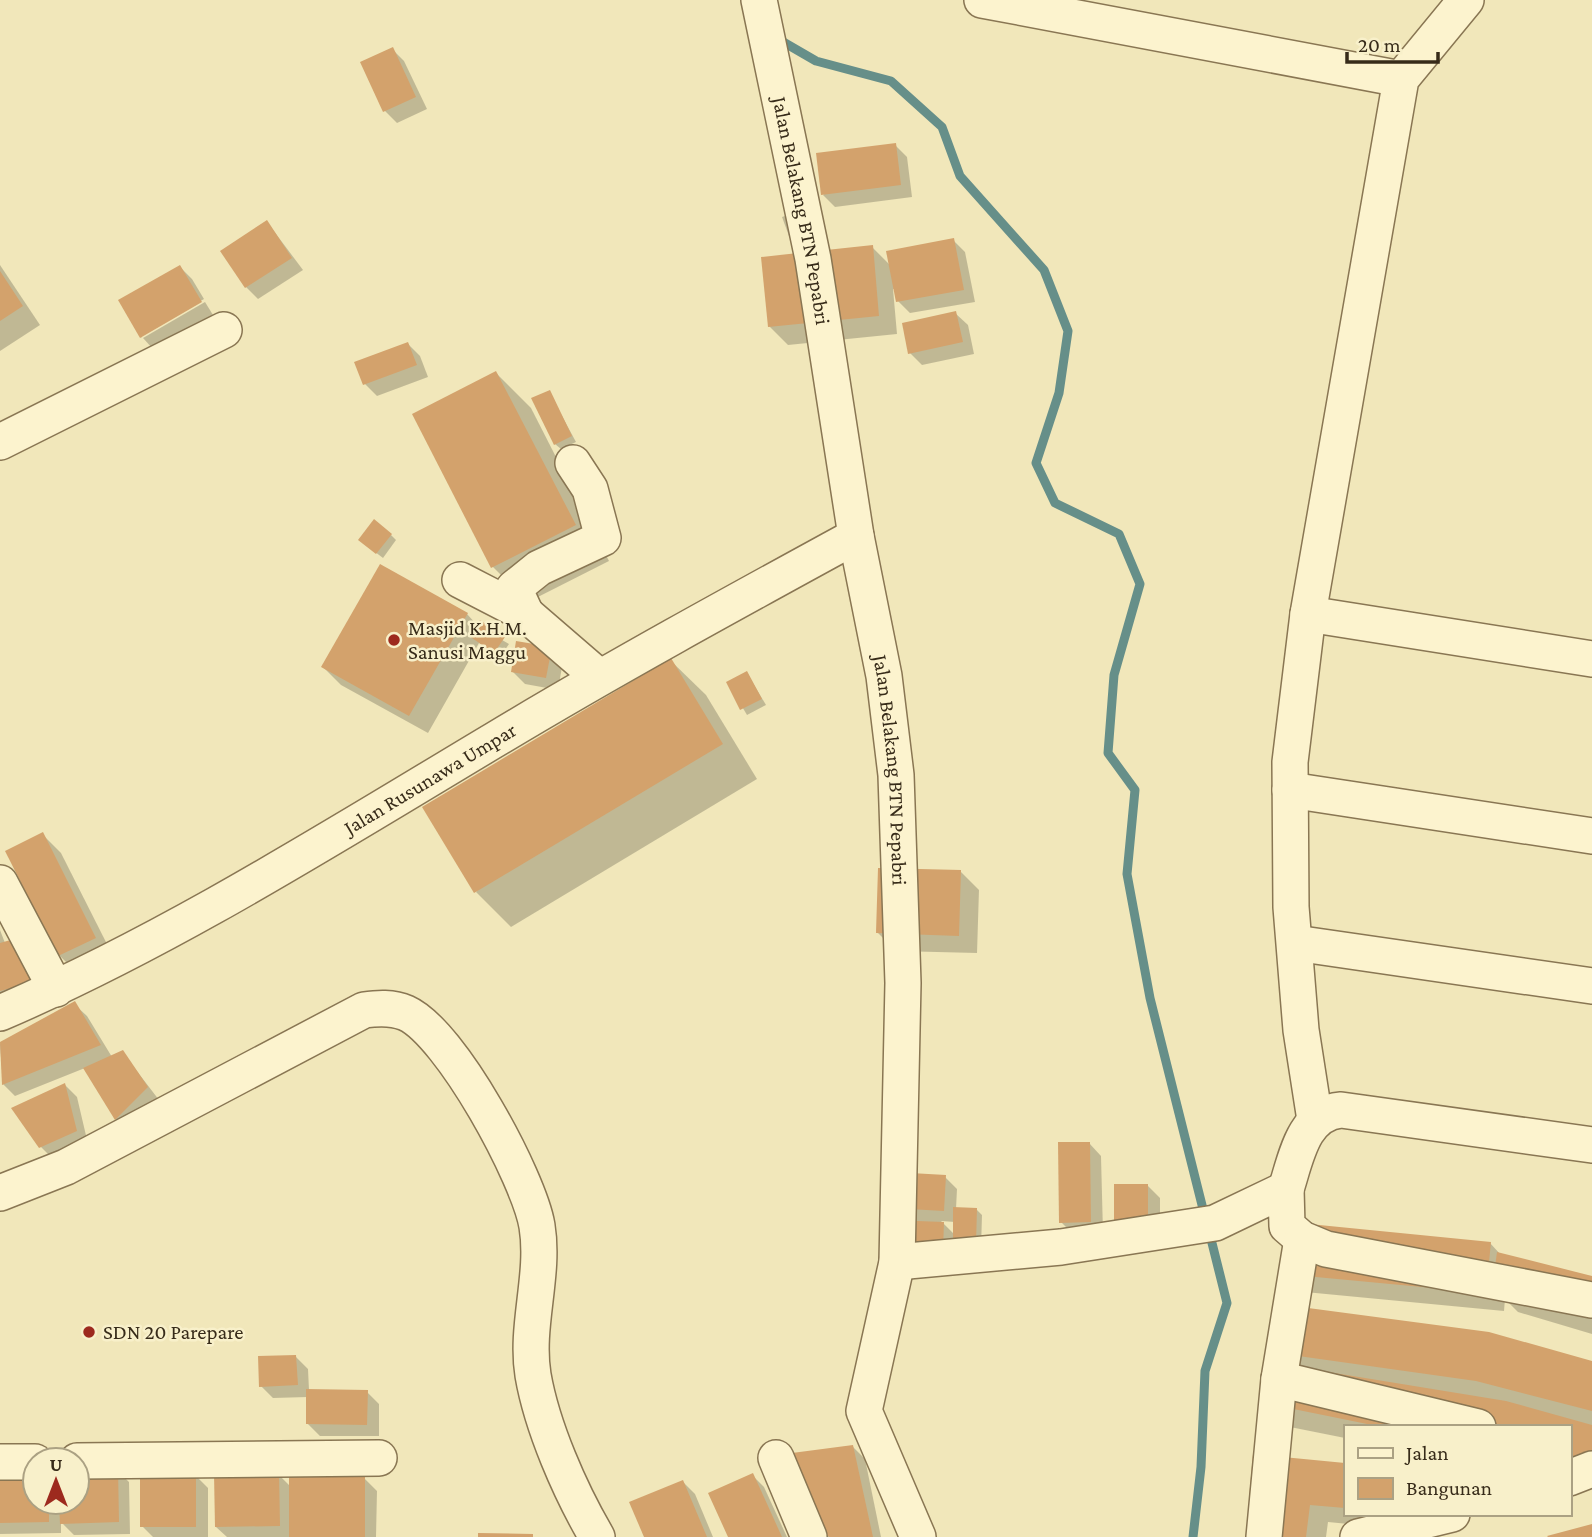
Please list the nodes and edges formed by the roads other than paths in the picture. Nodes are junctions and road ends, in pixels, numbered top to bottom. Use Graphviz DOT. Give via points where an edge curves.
graph roads {
  1 [pos="759,0"];
  2 [pos="982,0"];
  3 [pos="1466,0"];
  4 [pos="1401,79"];
  5 [pos="224,330"];
  6 [pos="0,442"];
  7 [pos="573,463"];
  8 [pos="856,536"];
  9 [pos="460,580"];
  10 [pos="526,614"];
  11 [pos="1308,614"];
  12 [pos="1592,659"];
  13 [pos="599,677"];
  14 [pos="1290,790"];
  15 [pos="1592,836"];
  16 [pos="0,883"];
  17 [pos="1294,943"];
  18 [pos="1592,986"];
  19 [pos="56,989"];
  20 [pos="0,1013"];
  21 [pos="1315,1120"];
  22 [pos="1592,1145"];
  23 [pos="0,1192"];
  24 [pos="1277,1193"];
  25 [pos="1302,1239"];
  26 [pos="897,1262"];
  27 [pos="1592,1300"];
  28 [pos="1279,1378"];
  29 [pos="1470,1425"];
  30 [pos="1571,1450"];
  31 [pos="1592,1455"];
  32 [pos="379,1458"];
  33 [pos="776,1458"];
  34 [pos="91,1461"];
  35 [pos="0,1462"];
  36 [pos="21,1462"];
  37 [pos="1592,1469"];
  38 [pos="1571,1477"];
  39 [pos="1444,1516"];
  40 [pos="597,1537"];
  41 [pos="809,1537"];
  42 [pos="918,1537"];
  43 [pos="1264,1537"];
  44 [pos="1358,1537"];
  1 -- 8 [label="street, Jalan Belakang BTN Pepabri" via="813,259"];
  2 -- 4 [label="street"];
  3 -- 4 [label="street"];
  4 -- 11 [label="street"];
  5 -- 6 [label="street"];
  7 -- 10 [label="street" via="590,489 603,538 540,568 514,588"];
  8 -- 13 [label="street, Jalan Rusunawa Umpar"];
  8 -- 26 [label="street, Jalan Belakang BTN Pepabri" via="884,676 900,841 903,983"];
  9 -- 10 [label="street"];
  10 -- 13 [label="street"];
  11 -- 12 [label="street"];
  11 -- 14 [label="street"];
  13 -- 19 [label="street, Jalan Rusunawa Umpar" via="313,848"];
  14 -- 15 [label="street"];
  14 -- 17 [label="street"];
  16 -- 19 [label="street"];
  17 -- 18 [label="street"];
  17 -- 21 [label="street"];
  19 -- 20 [label="street, Jalan Rusunawa Umpar"];
  21 -- 22 [label="street" via="1341,1110"];
  21 -- 24 [label="street"];
  23 -- 40 [label="street" via="66,1167 364,1010 382,1008 408,1014 439,1040 483,1107 527,1188 537,1228 533,1373 541,1408"];
  24 -- 25 [label="street" via="1287,1226"];
  24 -- 26 [label="street" via="1215,1223 1061,1247"];
  25 -- 27 [label="street" via="1326,1249"];
  25 -- 28 [label="street"];
  26 -- 42 [label="street, Jalan Belakang BTN Pepabri" via="864,1411"];
  28 -- 29 [label="street"];
  28 -- 43 [label="street"];
  30 -- 31 [label="street"];
  32 -- 34 [label="street"];
  33 -- 41 [label="street"];
  35 -- 36 [label="street"];
  37 -- 38 [label="street"];
  39 -- 44 [label="street"];
}
